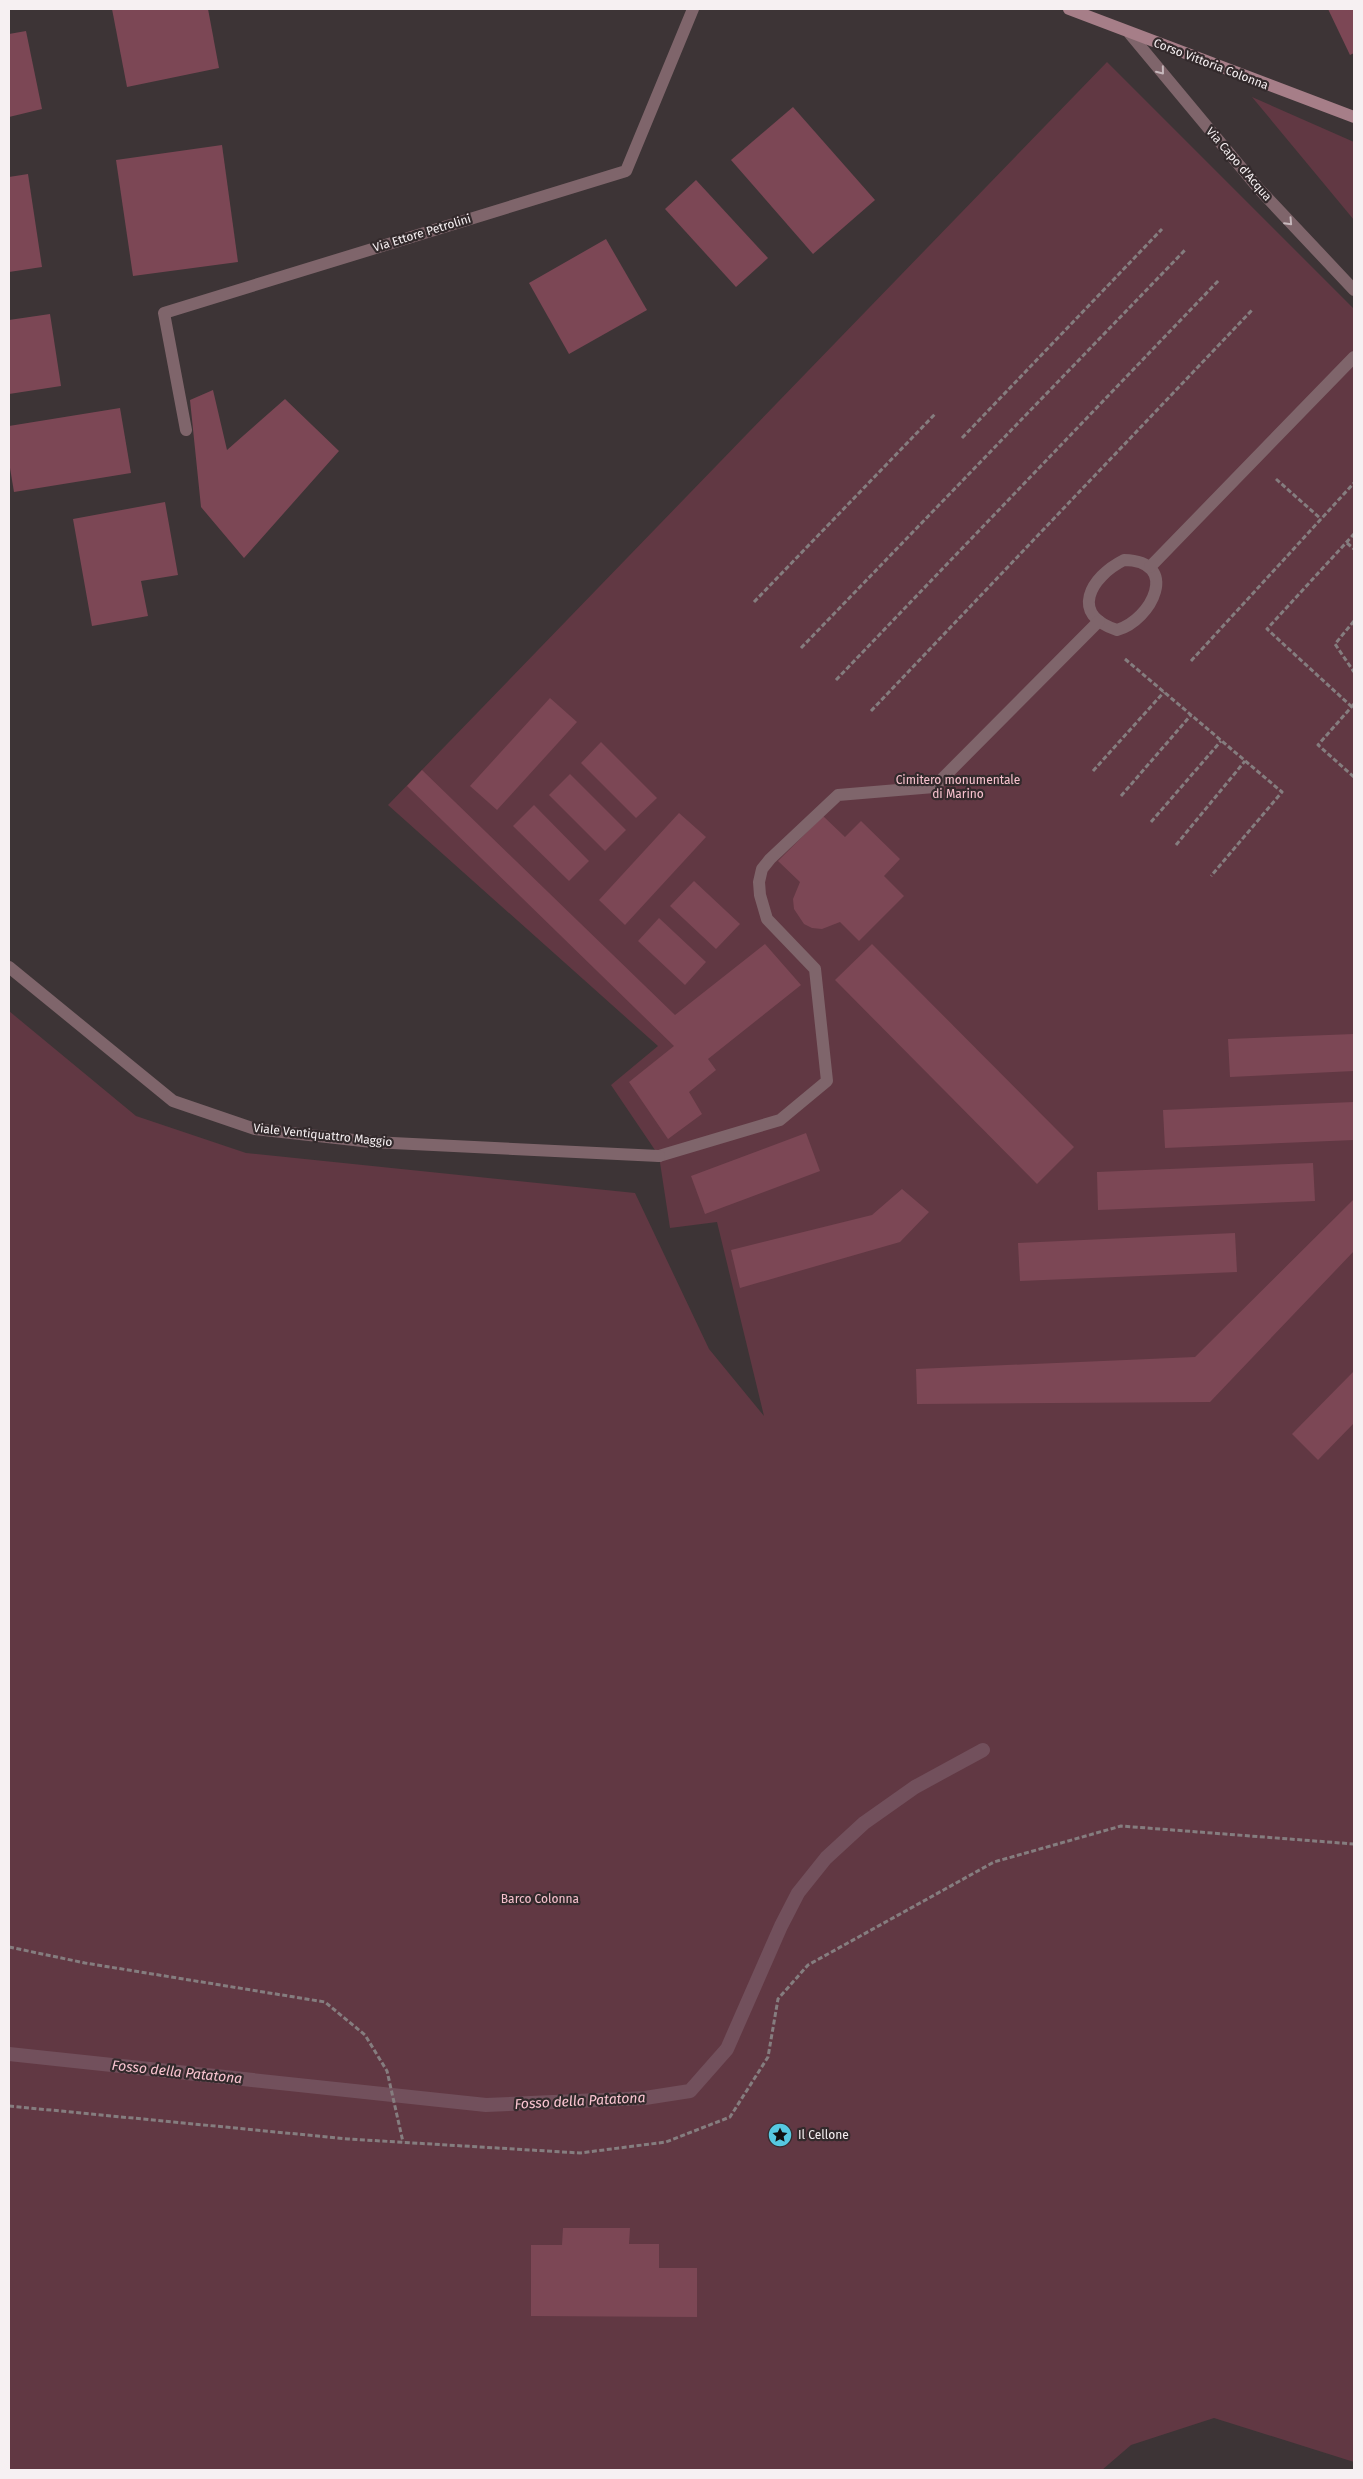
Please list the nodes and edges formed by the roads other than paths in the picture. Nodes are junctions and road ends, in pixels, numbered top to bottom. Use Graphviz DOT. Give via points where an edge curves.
graph roads {
  1 [pos="693,9"];
  2 [pos="1069,9"];
  3 [pos="1130,34"];
  4 [pos="1354,117"];
  5 [pos="1354,290"];
  6 [pos="1354,357"];
  7 [pos="186,430"];
  8 [pos="1150,567"];
  9 [pos="1094,625"];
  10 [pos="9,967"];
  1 -- 7 [label="street, Via Ettore Petrolini" via="626,171 164,313"];
  2 -- 3 [label="main road, Corso Vittoria Colonna"];
  3 -- 4 [label="main road, Corso Vittoria Colonna"];
  3 -- 5 [label="street, Via Capo d'Acqua, one-way" via="1259,189"];
  6 -- 8 [label="street"];
  8 -- 9 [label="street" via="1157,576 1157,586 1152,599 1136,620 1117,630"];
  8 -- 9 [label="street" via="1124,560 1100,577 1094,584 1088,603"];
  9 -- 10 [label="street, Viale Ventiquattro Maggio" via="934,787 838,795 762,869 760,895 767,919 815,969 827,1082 780,1120 658,1156 372,1142 255,1129 173,1101"];
}
